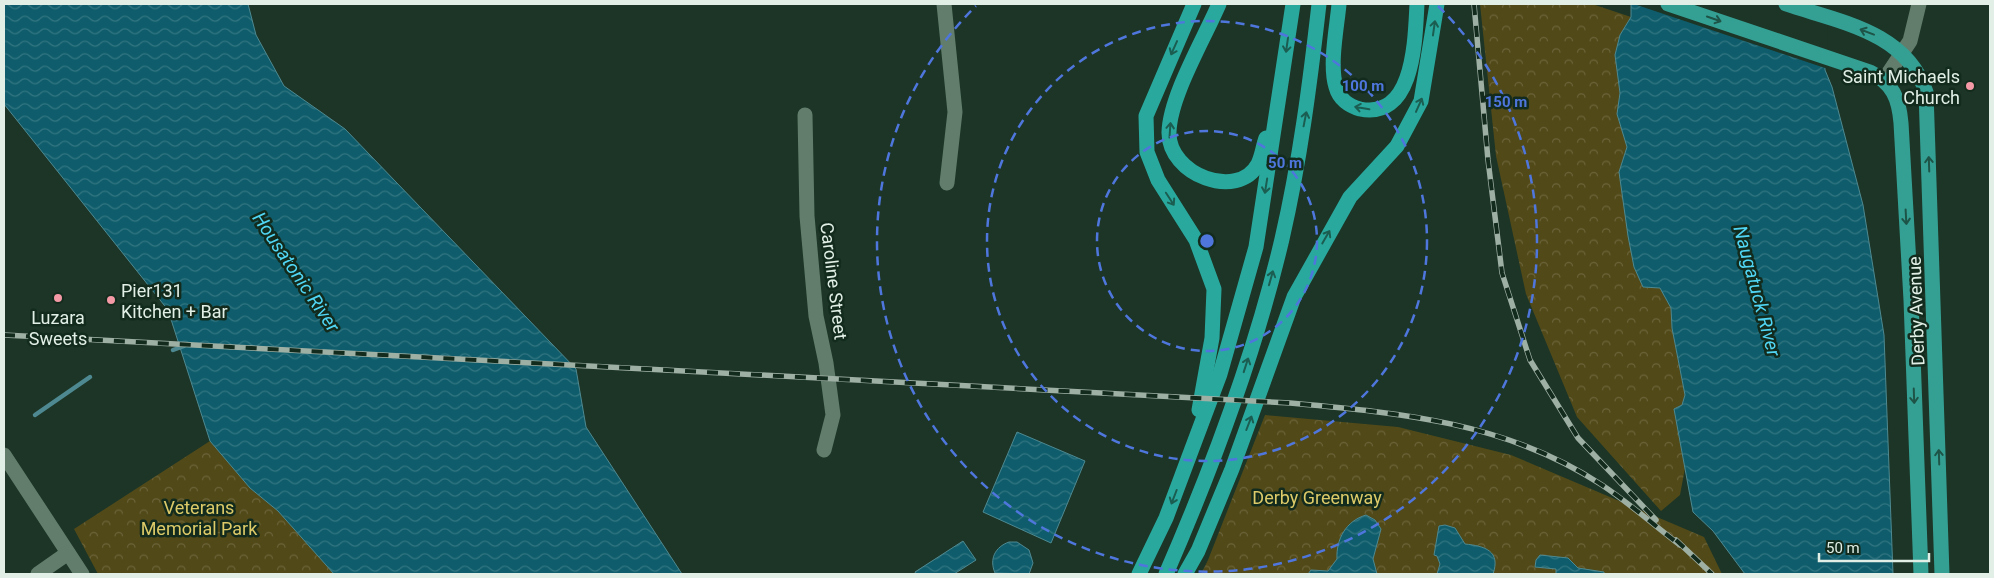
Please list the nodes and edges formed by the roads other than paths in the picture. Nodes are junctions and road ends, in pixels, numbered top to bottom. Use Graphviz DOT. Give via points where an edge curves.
graph roads {
  1 [pos="944,4"];
  2 [pos="1194,4"];
  3 [pos="1219,4"];
  4 [pos="1293,4"];
  5 [pos="1319,4"];
  6 [pos="1339,4"];
  7 [pos="1417,4"];
  8 [pos="1437,4"];
  9 [pos="1668,4"];
  10 [pos="1786,4"];
  11 [pos="1920,4"];
  12 [pos="1903,53"];
  13 [pos="1884,80"];
  14 [pos="1282,86"];
  15 [pos="805,115"];
  16 [pos="947,183"];
  17 [pos="1911,300"];
  18 [pos="1934,300"];
  19 [pos="824,450"];
  20 [pos="1191,451"];
  21 [pos="4,455"];
  22 [pos="1941,532"];
  23 [pos="1919,533"];
  24 [pos="68,553"];
  25 [pos="38,574"];
  26 [pos="82,574"];
  27 [pos="1139,574"];
  28 [pos="1166,574"];
  29 [pos="1185,574"];
  30 [pos="1921,574"];
  31 [pos="1942,574"];
  1 -- 16 [label="street" via="955,112"];
  2 -- 20 [label="highway, one-way" via="1146,116 1147,152 1158,180 1196,240 1214,290 1212,338"];
  14 -- 3 [label="highway, one-way" via="1258,165 1245,177 1228,182 1208,180 1188,170 1172,152 1169,132 1175,99"];
  4 -- 14 [label="highway, one-way"];
  28 -- 5 [label="highway, one-way" via="1247,363 1282,239 1305,118"];
  7 -- 6 [label="highway, one-way" via="1412,58 1403,91 1388,105 1366,110 1346,103 1335,87"];
  29 -- 8 [label="highway, one-way" via="1198,551 1232,468 1294,297 1350,197 1397,146 1421,101"];
  9 -- 13 [label="highway, one-way" via="1854,66"];
  12 -- 10 [label="highway, one-way" via="1872,34"];
  11 -- 12 [label="street" via="1914,29"];
  12 -- 13 [label="street"];
  18 -- 12 [label="highway, Derby Avenue, one-way" via="1926,92 1917,70"];
  13 -- 17 [label="highway, Derby Avenue, one-way" via="1899,104"];
  14 -- 20 [label="highway, one-way" via="1256,247 1220,374"];
  15 -- 19 [label="street, Caroline Street" via="807,216 814,296 833,415"];
  17 -- 18 [label="highway"];
  17 -- 23 [label="highway, Derby Avenue, one-way"];
  22 -- 18 [label="highway, Derby Avenue, one-way"];
  20 -- 27 [label="highway, one-way" via="1166,518"];
  21 -- 24 [label="street"];
  22 -- 23 [label="highway"];
  22 -- 31 [label="highway, Derby Avenue"];
  23 -- 30 [label="highway, Derby Avenue"];
  24 -- 25 [label="street"];
  24 -- 26 [label="street"];
}
